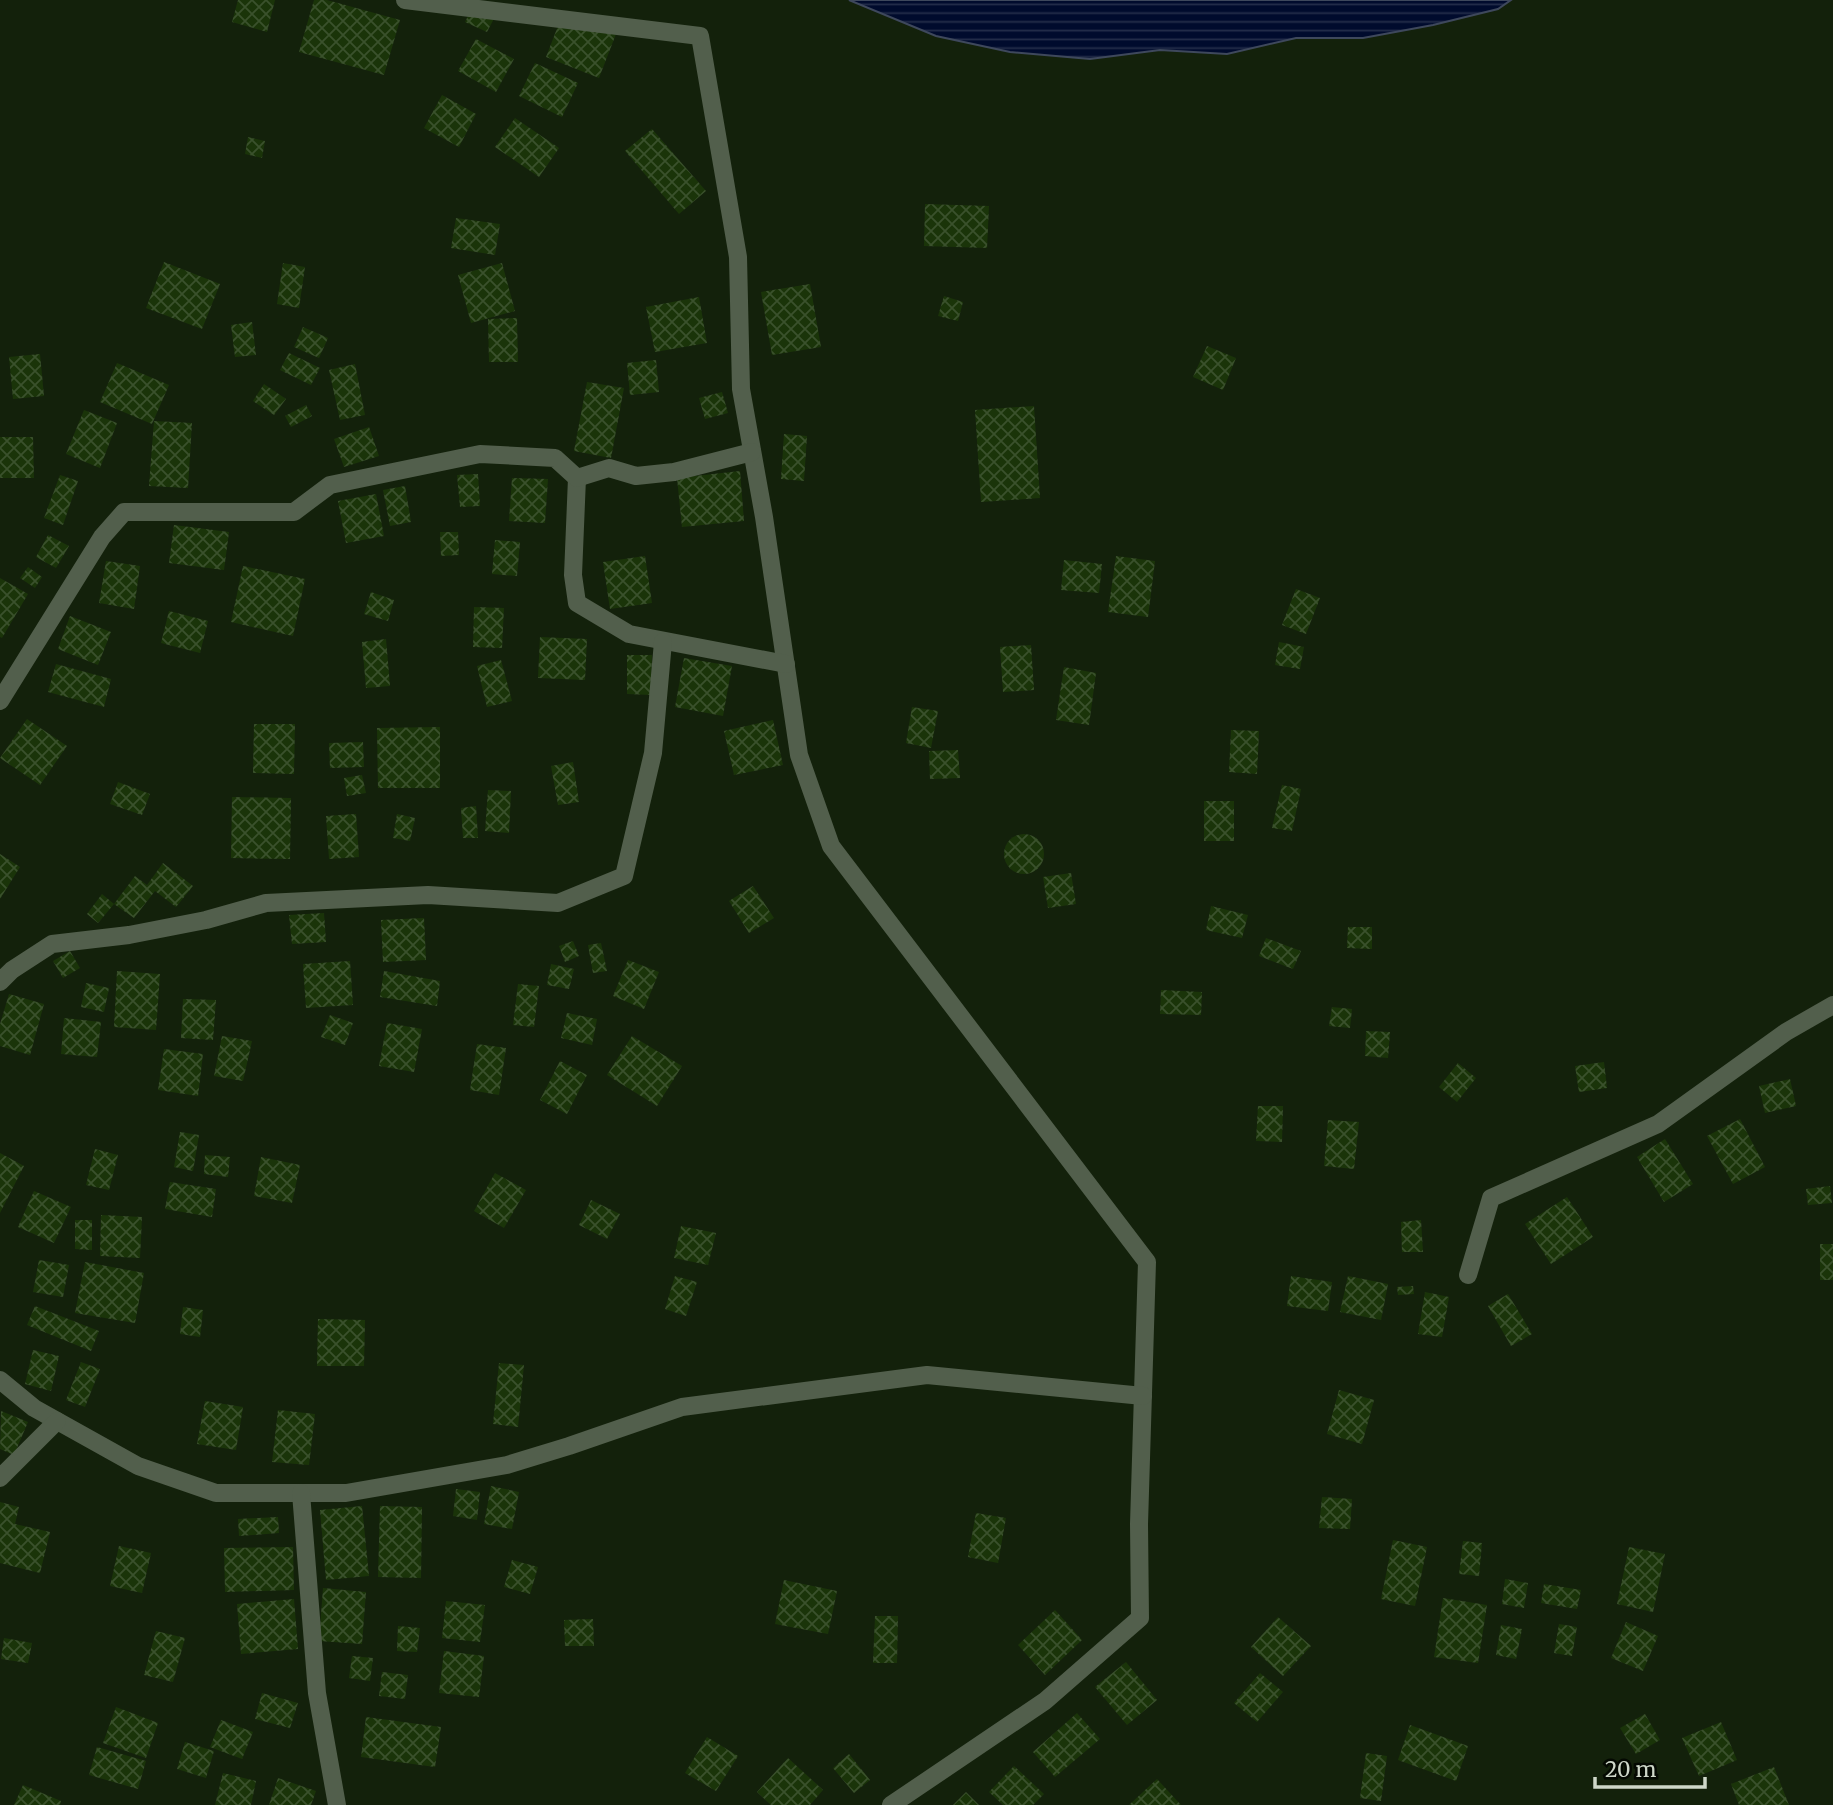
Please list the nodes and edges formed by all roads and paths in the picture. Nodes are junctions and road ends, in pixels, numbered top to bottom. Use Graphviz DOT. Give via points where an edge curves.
graph roads {
  1 [pos="405,0"];
  2 [pos="752,453"];
  3 [pos="577,478"];
  4 [pos="663,642"];
  5 [pos="786,664"];
  6 [pos="0,701"];
  7 [pos="0,982"];
  8 [pos="1833,1005"];
  9 [pos="1468,1275"];
  10 [pos="0,1380"];
  11 [pos="1143,1396"];
  12 [pos="57,1421"];
  13 [pos="0,1478"];
  14 [pos="300,1493"];
  15 [pos="337,1805"];
  16 [pos="891,1805"];
  1 -- 2 [label="street" via="700,36 738,257 741,390"];
  2 -- 3 [label="street" via="674,472 636,476 610,468"];
  2 -- 5 [label="street"];
  3 -- 4 [label="street" via="573,575 577,603 629,634"];
  3 -- 6 [label="street" via="555,458 480,454 330,485 294,512 124,512 102,537"];
  4 -- 5 [label="street"];
  4 -- 7 [label="street" via="653,753 624,876 558,903 428,895 266,903 129,935 52,944"];
  5 -- 11 [label="street" via="799,755 831,846 1147,1262"];
  8 -- 9 [label="street" via="1786,1032 1658,1124 1491,1198"];
  10 -- 12 [label="street"];
  11 -- 14 [label="street" via="927,1375 682,1407 507,1465 346,1493"];
  11 -- 16 [label="street" via="1140,1618 1045,1701"];
  12 -- 13 [label="street"];
  12 -- 14 [label="street" via="138,1466 216,1493"];
  14 -- 15 [label="street" via="317,1693"];
}
